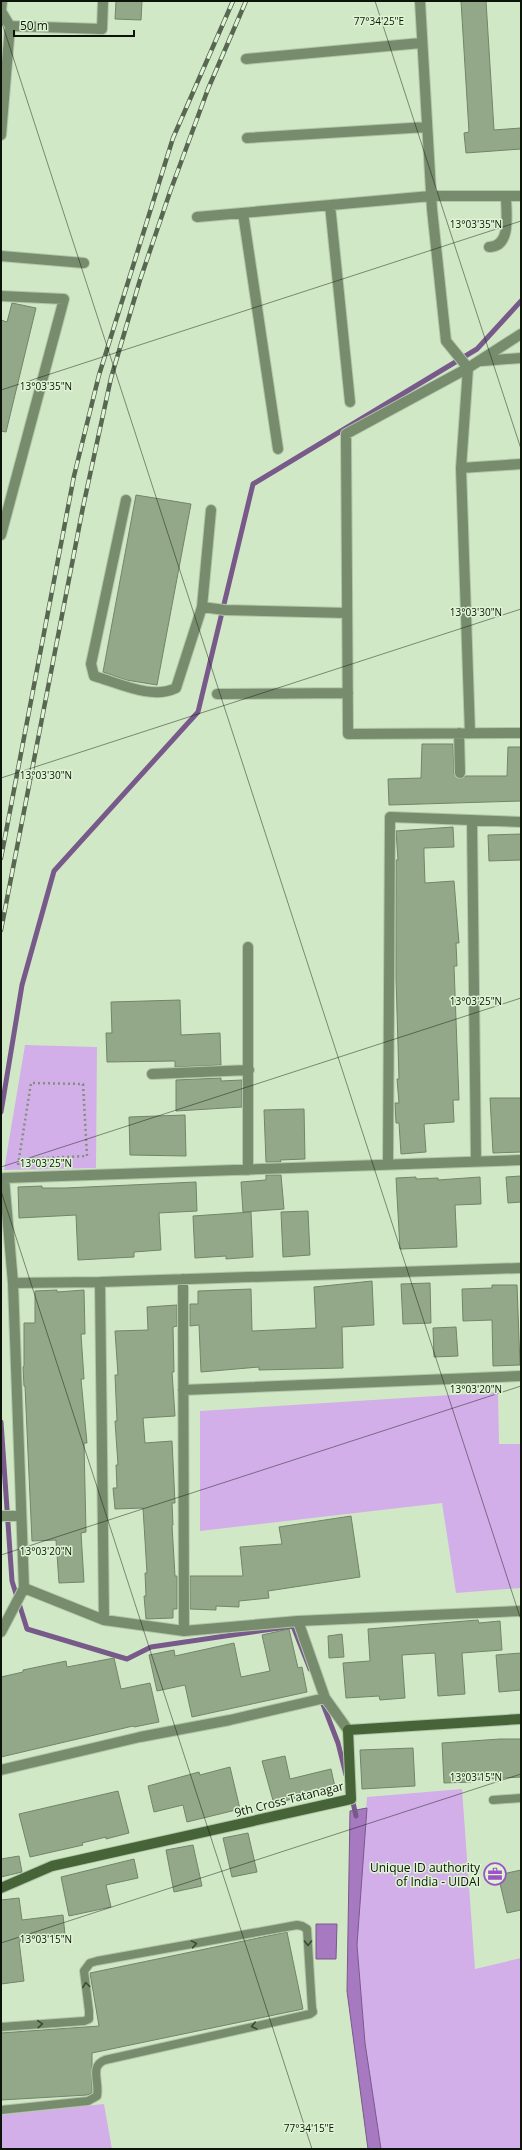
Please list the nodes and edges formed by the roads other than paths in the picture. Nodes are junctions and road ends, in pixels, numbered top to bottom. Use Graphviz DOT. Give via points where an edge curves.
graph roads {
  1 [pos="2,1"];
  2 [pos="102,1"];
  3 [pos="420,1"];
  4 [pos="10,26"];
  5 [pos="421,43"];
  6 [pos="246,59"];
  7 [pos="427,127"];
  8 [pos="1,135"];
  9 [pos="247,138"];
  10 [pos="431,196"];
  11 [pos="506,196"];
  12 [pos="521,196"];
  13 [pos="330,205"];
  14 [pos="243,213"];
  15 [pos="197,217"];
  16 [pos="489,247"];
  17 [pos="1,256"];
  18 [pos="84,263"];
  19 [pos="1,296"];
  20 [pos="521,334"];
  21 [pos="521,358"];
  22 [pos="480,361"];
  23 [pos="467,366"];
  24 [pos="350,402"];
  25 [pos="278,449"];
  26 [pos="521,464"];
  27 [pos="461,468"];
  28 [pos="126,500"];
  29 [pos="211,510"];
  30 [pos="1,535"];
  31 [pos="202,607"];
  32 [pos="348,613"];
  33 [pos="217,694"];
  34 [pos="348,694"];
  35 [pos="470,732"];
  36 [pos="459,733"];
  37 [pos="521,733"];
  38 [pos="460,773"];
  39 [pos="472,820"];
  40 [pos="521,822"];
  41 [pos="248,947"];
  42 [pos="249,1070"];
  43 [pos="152,1074"];
  44 [pos="521,1160"];
  45 [pos="476,1162"];
  46 [pos="388,1165"];
  47 [pos="248,1170"];
  48 [pos="521,1268"];
  49 [pos="184,1279"];
  50 [pos="100,1282"];
  51 [pos="13,1283"];
  52 [pos="521,1376"];
  53 [pos="183,1390"];
  54 [pos="1,1516"];
  55 [pos="21,1516"];
  56 [pos="23,1590"];
  57 [pos="521,1611"];
  58 [pos="104,1620"];
  59 [pos="298,1621"];
  60 [pos="184,1631"];
  61 [pos="1,1632"];
  62 [pos="325,1698"];
  63 [pos="521,1719"];
  64 [pos="348,1730"];
  65 [pos="1,1770"];
  66 [pos="521,1798"];
  67 [pos="493,1800"];
  68 [pos="1,1888"];
  69 [pos="1,2027"];
  70 [pos="1,2110"];
  1 -- 4 [label="street" via="1,12"];
  2 -- 4 [label="street" via="102,29"];
  3 -- 5 [label="street"];
  4 -- 8 [label="street"];
  5 -- 6 [label="street"];
  5 -- 7 [label="street"];
  7 -- 9 [label="street"];
  7 -- 10 [label="street"];
  10 -- 11 [label="street"];
  10 -- 13 [label="street"];
  10 -- 23 [label="street" via="446,341"];
  11 -- 12 [label="street"];
  11 -- 16 [label="street" via="505,235 501,244"];
  13 -- 14 [label="street"];
  13 -- 24 [label="street"];
  14 -- 15 [label="street"];
  14 -- 25 [label="street"];
  17 -- 18 [label="street"];
  19 -- 30 [label="street" via="64,299"];
  20 -- 22 [label="street"];
  21 -- 22 [label="street"];
  22 -- 23 [label="street"];
  23 -- 27 [label="street"];
  23 -- 32 [label="street" via="346,434"];
  26 -- 27 [label="street"];
  27 -- 35 [label="street"];
  28 -- 31 [label="street" via="91,664 94,676 154,693 167,693 176,688"];
  29 -- 31 [label="street"];
  31 -- 32 [label="street" via="222,610"];
  32 -- 34 [label="street"];
  33 -- 34 [label="street"];
  34 -- 36 [label="street" via="348,734"];
  35 -- 36 [label="street"];
  35 -- 37 [label="street"];
  36 -- 38 [label="street"];
  39 -- 40 [label="street"];
  39 -- 45 [label="street"];
  39 -- 46 [label="street" via="390,817"];
  41 -- 42 [label="street"];
  42 -- 43 [label="street"];
  42 -- 47 [label="street"];
  44 -- 45 [label="street"];
  45 -- 46 [label="street"];
  46 -- 47 [label="street"];
  47 -- 51 [label="street" via="4,1178"];
  48 -- 49 [label="street"];
  49 -- 50 [label="street"];
  49 -- 53 [label="street"];
  50 -- 51 [label="street"];
  50 -- 58 [label="street"];
  51 -- 55 [label="street"];
  52 -- 53 [label="street"];
  53 -- 60 [label="street"];
  54 -- 55 [label="street"];
  55 -- 56 [label="street"];
  56 -- 58 [label="street"];
  56 -- 61 [label="street"];
  57 -- 59 [label="street"];
  58 -- 60 [label="street"];
  59 -- 60 [label="street"];
  59 -- 62 [label="street"];
  62 -- 64 [label="street"];
  62 -- 65 [label="street" via="140,1737"];
  63 -- 64 [label="street"];
  64 -- 68 [label="street, 9th Cross Tatanagar" via="351,1799 52,1866"];
  66 -- 67 [label="lane"];
  69 -- 70 [label="lane, one-way" via="89,2019 84,1971 90,1963 297,1925 307,1929 312,2008 310,2014 105,2060 96,2068 97,2096 88,2101"];
}
